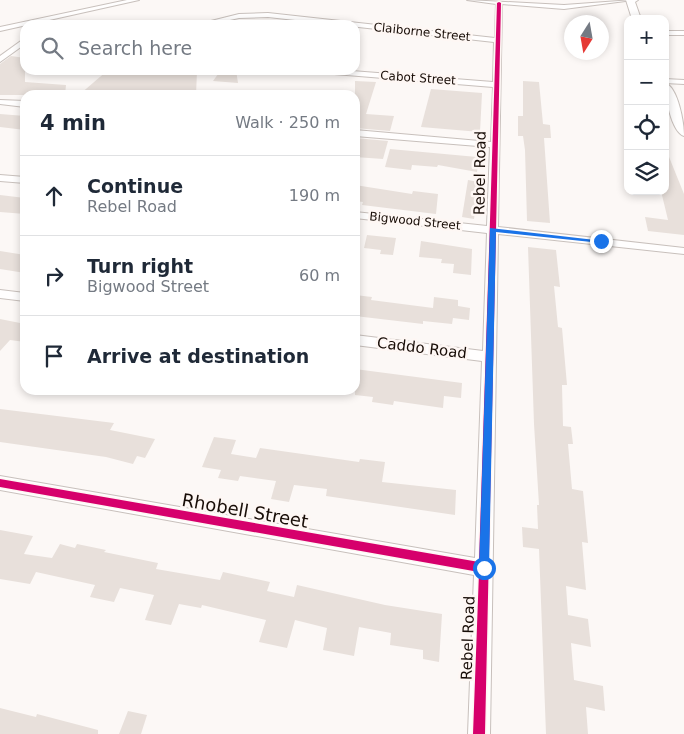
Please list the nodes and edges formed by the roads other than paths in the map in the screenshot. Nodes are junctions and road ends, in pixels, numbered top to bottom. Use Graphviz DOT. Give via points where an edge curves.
graph roads {
  1 [pos="136,0"];
  2 [pos="470,0"];
  3 [pos="630,0"];
  4 [pos="634,0"];
  5 [pos="499,3"];
  6 [pos="636,15"];
  7 [pos="44,20"];
  8 [pos="219,20"];
  9 [pos="314,20"];
  10 [pos="20,25"];
  11 [pos="360,25"];
  12 [pos="0,29"];
  13 [pos="669,33"];
  14 [pos="684,33"];
  15 [pos="498,40"];
  16 [pos="20,49"];
  17 [pos="0,60"];
  18 [pos="360,74"];
  19 [pos="669,81"];
  20 [pos="684,82"];
  21 [pos="496,84"];
  22 [pos="669,96"];
  23 [pos="0,102"];
  24 [pos="20,104"];
  25 [pos="684,132"];
  26 [pos="360,133"];
  27 [pos="494,145"];
  28 [pos="0,178"];
  29 [pos="20,180"];
  30 [pos="360,216"];
  31 [pos="493,230"];
  32 [pos="684,250"];
  33 [pos="0,294"];
  34 [pos="20,296"];
  35 [pos="360,341"];
  36 [pos="489,357"];
  37 [pos="0,483"];
  38 [pos="484,568"];
  39 [pos="479,734"];
  1 -- 7 [label="street"];
  2 -- 5 [label="street"];
  3 -- 4 [label="street"];
  3 -- 5 [label="street" via="564,7"];
  3 -- 6 [label="street"];
  5 -- 15 [label="street, Rebel Road"];
  8 -- 9 [label="street, Claiborne Street" via="268,15"];
  10 -- 12 [label="street"];
  11 -- 15 [label="street, Claiborne Street"];
  13 -- 14 [label="street"];
  15 -- 21 [label="street, Rebel Road"];
  16 -- 17 [label="street"];
  18 -- 21 [label="street, Cabot Street"];
  19 -- 20 [label="street"];
  21 -- 27 [label="street, Rebel Road"];
  22 -- 25 [label="street"];
  23 -- 24 [label="street"];
  26 -- 27 [label="street"];
  27 -- 31 [label="street, Rebel Road"];
  28 -- 29 [label="street"];
  30 -- 31 [label="street, Bigwood Street"];
  31 -- 32 [label="street, Bigwood Street"];
  31 -- 36 [label="street, Rebel Road"];
  33 -- 34 [label="street"];
  35 -- 36 [label="street, Caddo Road"];
  36 -- 38 [label="street, Rebel Road"];
  37 -- 38 [label="street, Rhobell Street"];
  38 -- 39 [label="street, Rebel Road"];
}
